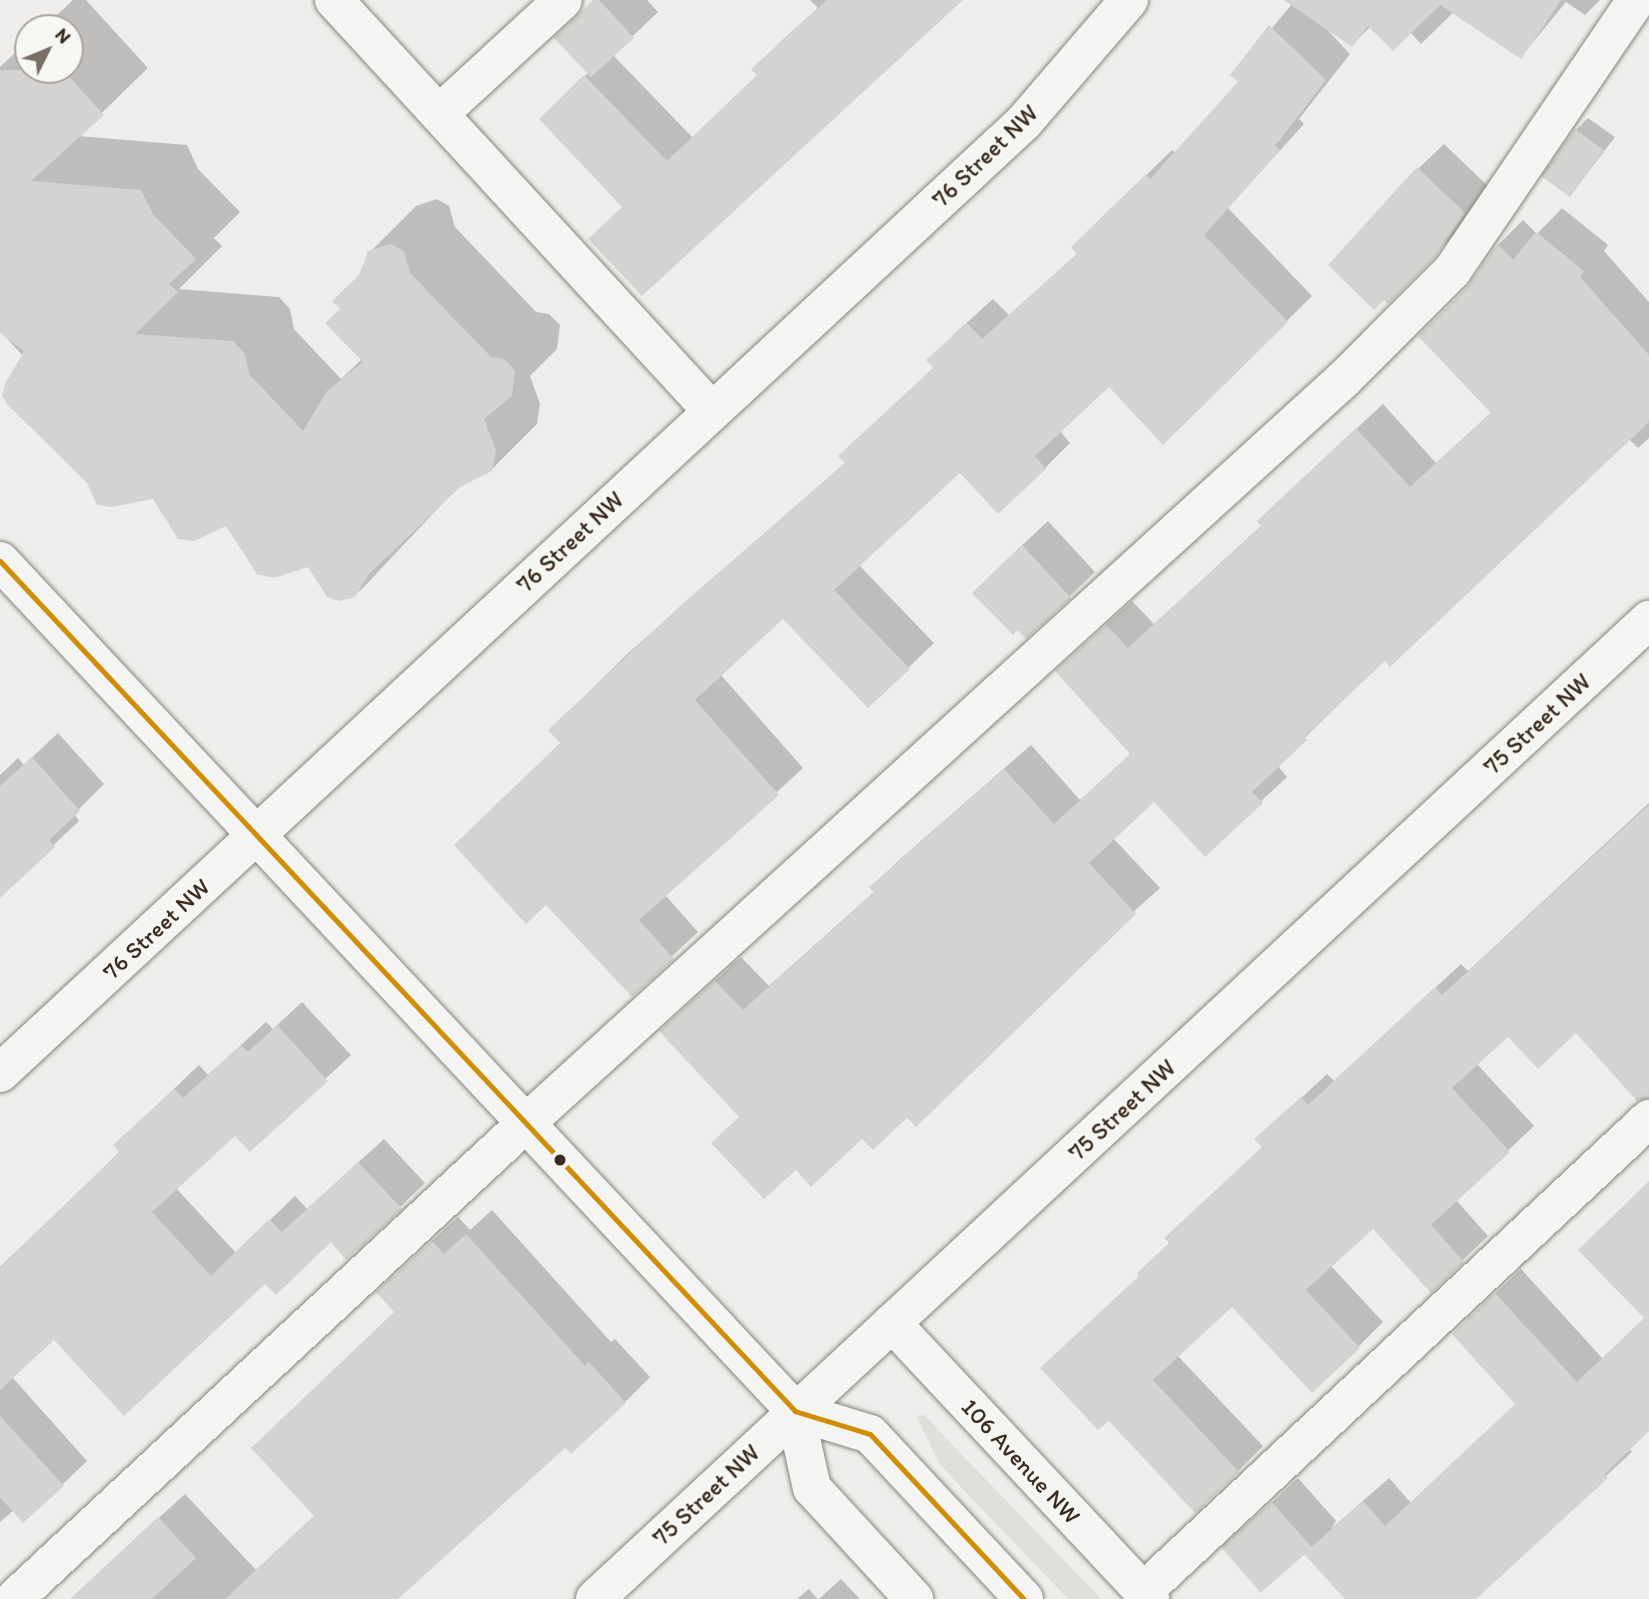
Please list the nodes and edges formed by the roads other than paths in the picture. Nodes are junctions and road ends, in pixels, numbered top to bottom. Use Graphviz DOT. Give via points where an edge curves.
graph roads {
  1 [pos="334,0"];
  2 [pos="563,0"];
  3 [pos="1129,0"];
  4 [pos="1636,0"];
  5 [pos="439,114"];
  6 [pos="712,411"];
  7 [pos="0,561"];
  8 [pos="1649,621"];
  9 [pos="257,834"];
  10 [pos="0,1073"];
  11 [pos="1649,1119"];
  12 [pos="526,1123"];
  13 [pos="892,1323"];
  14 [pos="795,1411"];
  15 [pos="1147,1596"];
  16 [pos="14,1599"];
  17 [pos="595,1599"];
  18 [pos="914,1599"];
  19 [pos="1024,1599"];
  1 -- 5 [label="street"];
  2 -- 5 [label="street"];
  3 -- 6 [label="street, 76 Street NW" via="1024,122"];
  4 -- 12 [label="street" via="1452,271 1346,378"];
  5 -- 6 [label="street"];
  6 -- 9 [label="street, 76 Street NW"];
  7 -- 9 [label="street"];
  8 -- 13 [label="street, 75 Street NW"];
  9 -- 10 [label="street, 76 Street NW"];
  9 -- 12 [label="street"];
  11 -- 15 [label="street"];
  12 -- 14 [label="street"];
  12 -- 16 [label="street"];
  13 -- 14 [label="street, 75 Street NW"];
  13 -- 15 [label="street, 106 Avenue NW"];
  14 -- 17 [label="street, 75 Street NW"];
  14 -- 18 [label="street" via="811,1488"];
  14 -- 19 [label="street" via="870,1434"];
}
